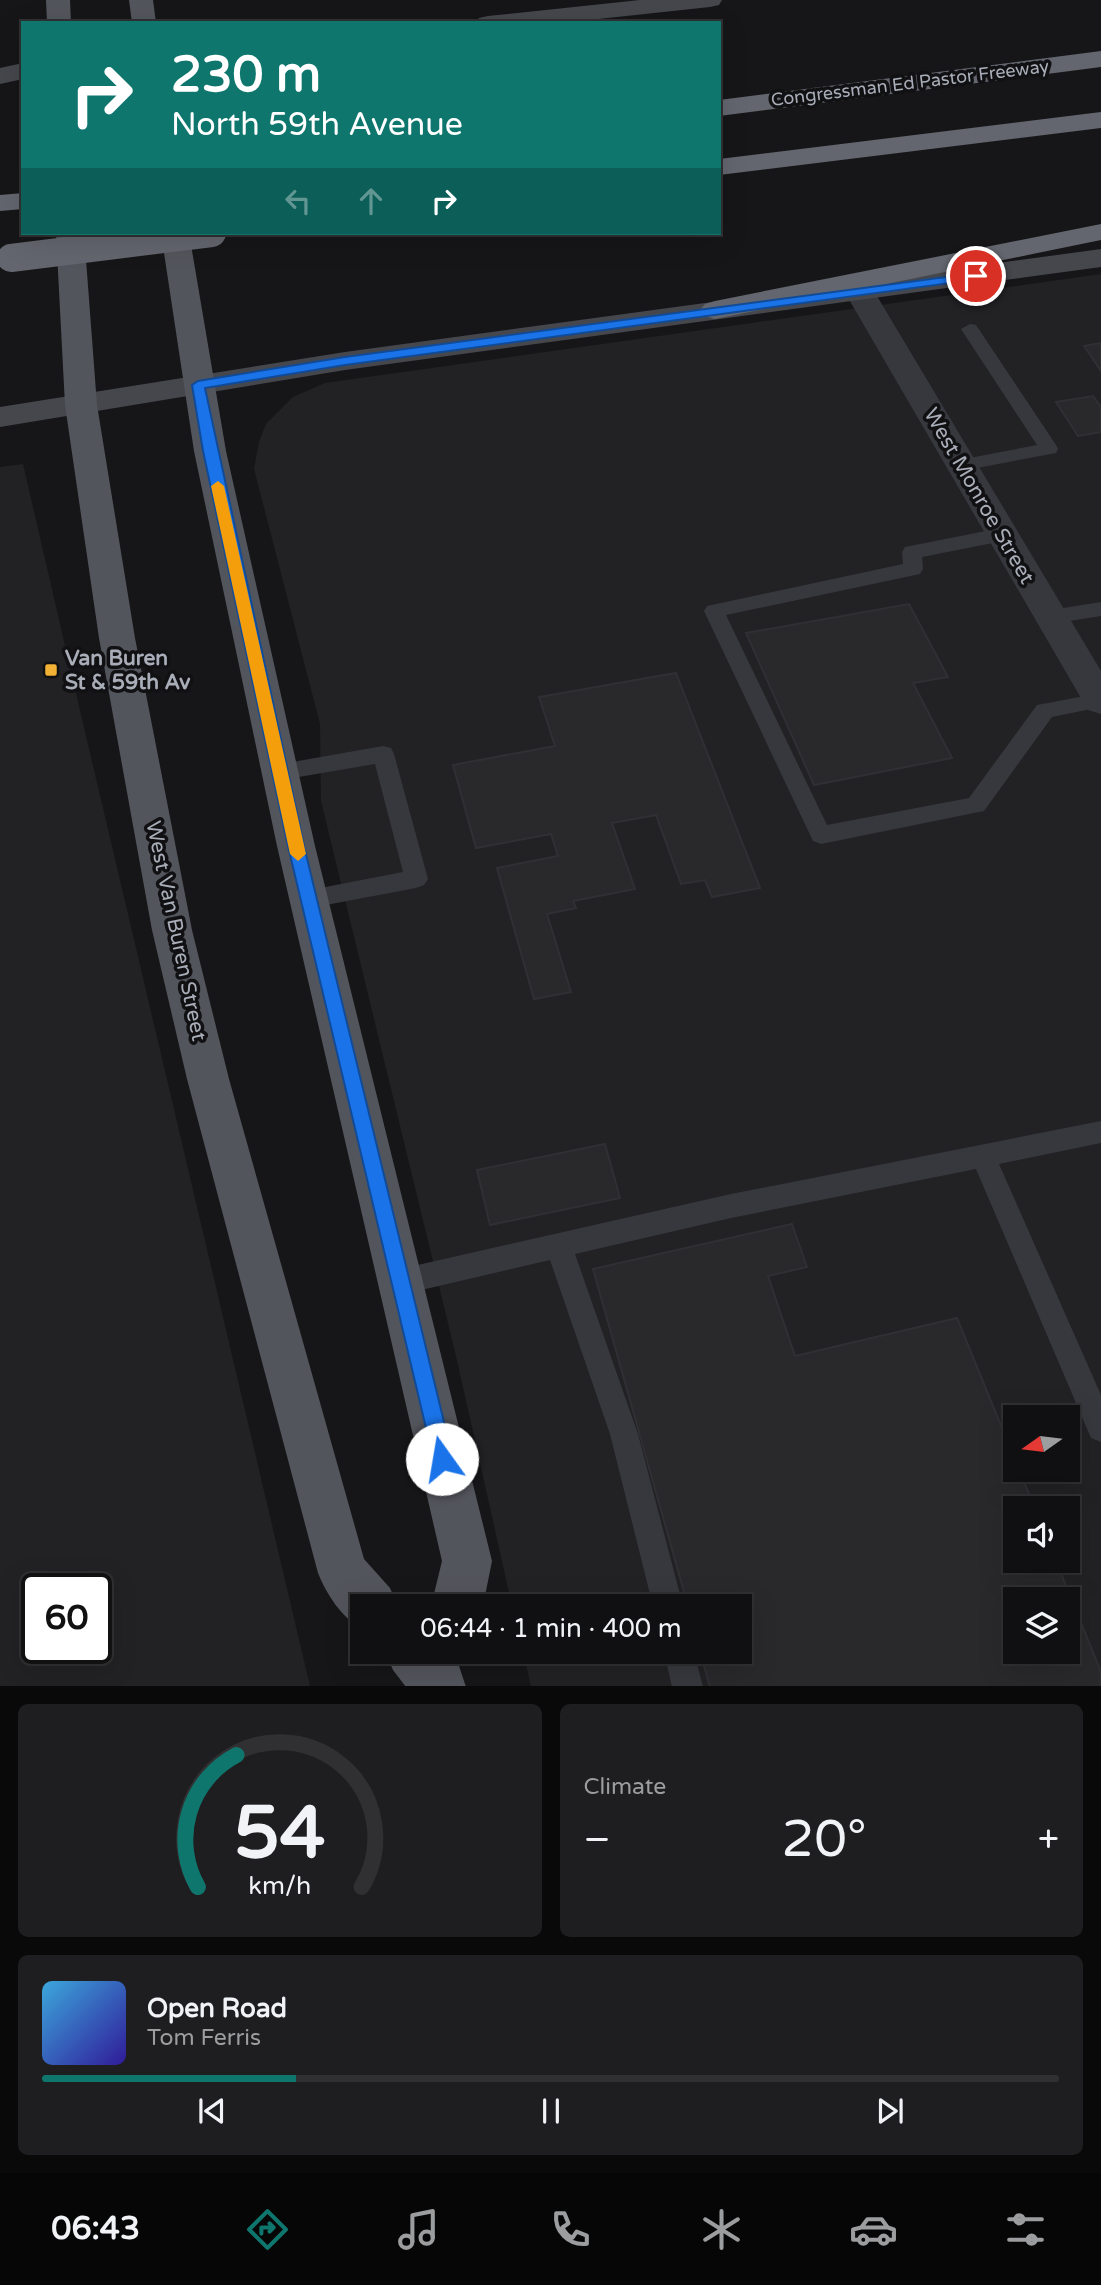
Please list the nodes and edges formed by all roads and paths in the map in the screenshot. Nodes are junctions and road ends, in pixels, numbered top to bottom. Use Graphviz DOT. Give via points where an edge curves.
graph roads {
  1 [pos="58,0"];
  2 [pos="141,0"];
  3 [pos="709,0"];
  4 [pos="59,21"];
  5 [pos="144,21"];
  6 [pos="507,21"];
  7 [pos="1101,59"];
  8 [pos="21,71"];
  9 [pos="0,76"];
  10 [pos="721,108"];
  11 [pos="1101,120"];
  12 [pos="721,167"];
  13 [pos="1101,232"];
  14 [pos="70,235"];
  15 [pos="175,235"];
  16 [pos="196,235"];
  17 [pos="1101,258"];
  18 [pos="6,259"];
  19 [pos="859,290"];
  20 [pos="715,310"];
  21 [pos="970,329"];
  22 [pos="198,385"];
  23 [pos="81,405"];
  24 [pos="0,417"];
  25 [pos="961,465"];
  26 [pos="1001,535"];
  27 [pos="1101,609"];
  28 [pos="1051,617"];
  29 [pos="1101,700"];
  30 [pos="281,772"];
  31 [pos="310,899"];
  32 [pos="1101,1132"];
  33 [pos="983,1156"];
  34 [pos="559,1246"];
  35 [pos="400,1282"];
  36 [pos="1101,1428"];
  37 [pos="361,1594"];
  38 [pos="460,1594"];
  39 [pos="665,1594"];
  40 [pos="682,1664"];
  41 [pos="688,1686"];
  1 -- 4 [label="main road"];
  2 -- 5 [label="main road"];
  3 -- 6 [label="main road"];
  7 -- 10 [label="highway, Congressman Ed Pastor Freeway"];
  8 -- 9 [label="main road"];
  11 -- 12 [label="highway"];
  13 -- 20 [label="highway"];
  14 -- 23 [label="main road, West Van Buren Street"];
  15 -- 22 [label="main road"];
  16 -- 18 [label="highway, bridge"];
  17 -- 19 [label="main road"];
  19 -- 20 [label="main road"];
  19 -- 25 [label="street, West Monroe Street"];
  20 -- 22 [label="main road"];
  21 -- 25 [label="lane" via="1049,449"];
  22 -- 23 [label="main road"];
  22 -- 30 [label="main road"];
  23 -- 24 [label="main road"];
  23 -- 37 [label="main road, West Van Buren Street" via="117,638 172,930 208,1079 343,1573"];
  25 -- 26 [label="street, West Monroe Street"];
  26 -- 28 [label="street, West Monroe Street"];
  26 -- 29 [label="lane" via="912,552 913,569 714,611 821,835 976,805 1045,711"];
  27 -- 28 [label="lane"];
  28 -- 29 [label="street, West Monroe Street"];
  30 -- 31 [label="main road"];
  30 -- 31 [label="lane" via="383,754 416,879"];
  31 -- 35 [label="main road"];
  32 -- 33 [label="lane"];
  33 -- 34 [label="lane"];
  33 -- 36 [label="lane"];
  34 -- 35 [label="lane"];
  34 -- 39 [label="lane" via="624,1434"];
  35 -- 38 [label="main road" via="467,1561"];
  40 -- 41 [label="lane"];
}
